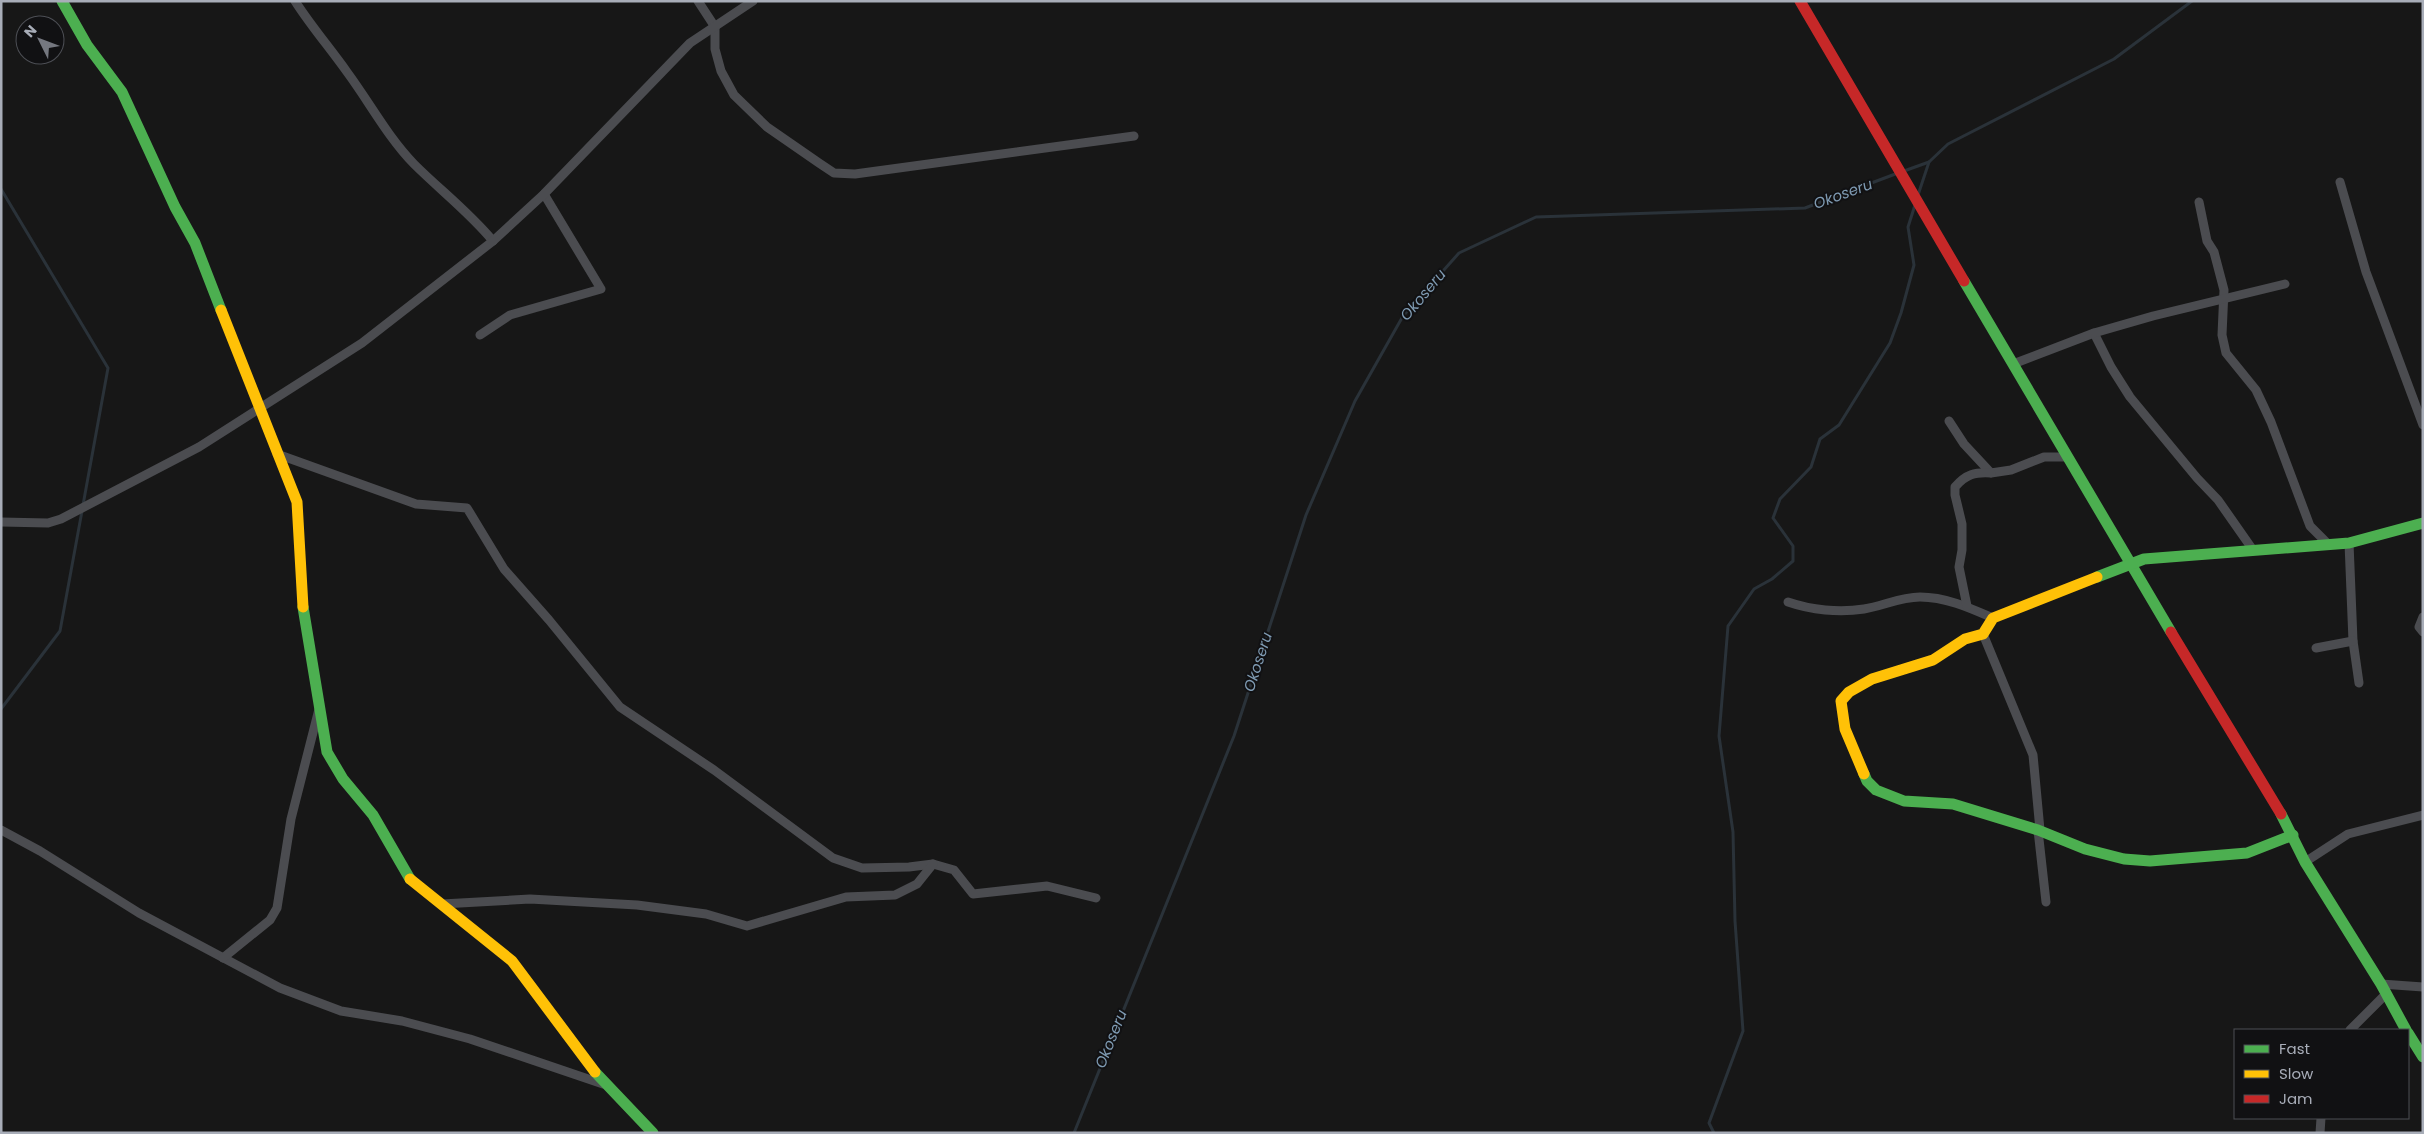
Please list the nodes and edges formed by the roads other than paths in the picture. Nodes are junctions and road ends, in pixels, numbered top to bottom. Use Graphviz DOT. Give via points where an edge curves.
graph roads {
  1 [pos="62,1"];
  2 [pos="295,1"];
  3 [pos="698,1"];
  4 [pos="753,1"];
  5 [pos="1800,1"];
  6 [pos="715,27"];
  7 [pos="1134,136"];
  8 [pos="2340,182"];
  9 [pos="544,194"];
  10 [pos="2199,202"];
  11 [pos="493,241"];
  12 [pos="2285,284"];
  13 [pos="2224,299"];
  14 [pos="2094,333"];
  15 [pos="480,335"];
  16 [pos="2013,364"];
  17 [pos="259,408"];
  18 [pos="1949,421"];
  19 [pos="2423,425"];
  20 [pos="277,454"];
  21 [pos="2066,457"];
  22 [pos="1991,473"];
  23 [pos="1,522"];
  24 [pos="2422,524"];
  25 [pos="2349,543"];
  26 [pos="2328,544"];
  27 [pos="2253,550"];
  28 [pos="2130,564"];
  29 [pos="1788,602"];
  30 [pos="1967,606"];
  31 [pos="2423,617"];
  32 [pos="1993,618"];
  33 [pos="2423,632"];
  34 [pos="1984,634"];
  35 [pos="2353,641"];
  36 [pos="2316,648"];
  37 [pos="2360,682"];
  38 [pos="320,704"];
  39 [pos="2423,815"];
  40 [pos="1,830"];
  41 [pos="2038,830"];
  42 [pos="2293,835"];
  43 [pos="2305,862"];
  44 [pos="933,864"];
  45 [pos="1096,898"];
  46 [pos="2046,902"];
  47 [pos="442,904"];
  48 [pos="223,958"];
  49 [pos="2423,987"];
  50 [pos="2383,990"];
  51 [pos="2351,1029"];
  52 [pos="2405,1029"];
  53 [pos="2409,1035"];
  54 [pos="2423,1057"];
  55 [pos="604,1084"];
  56 [pos="2321,1119"];
  57 [pos="653,1133"];
  58 [pos="2320,1133"];
  1 -- 17 [label="street" via="87,45 122,92 195,243"];
  2 -- 11 [label="street" via="347,71 387,134 415,165 466,210"];
  3 -- 6 [label="street"];
  4 -- 6 [label="street"];
  5 -- 16 [label="street"];
  6 -- 7 [label="street" via="719,64 734,95 767,127 834,173 855,174"];
  6 -- 9 [label="street" via="690,43"];
  8 -- 19 [label="street" via="2366,272"];
  9 -- 11 [label="street"];
  9 -- 15 [label="street" via="601,289 510,315"];
  10 -- 13 [label="street"];
  11 -- 17 [label="street" via="362,343"];
  12 -- 13 [label="street"];
  13 -- 14 [label="street"];
  13 -- 26 [label="street" via="2222,335 2226,353 2256,390 2310,526"];
  14 -- 16 [label="street"];
  14 -- 27 [label="street" via="2130,397 2218,500"];
  16 -- 21 [label="street"];
  17 -- 20 [label="street"];
  17 -- 23 [label="street" via="199,447 61,519 48,523"];
  18 -- 22 [label="street" via="1964,444"];
  20 -- 38 [label="street" via="297,502 303,604"];
  20 -- 44 [label="street" via="416,504 467,508 504,570 620,707 714,770 834,858 862,868"];
  21 -- 22 [label="street" via="2044,457 2011,470"];
  21 -- 28 [label="street"];
  22 -- 30 [label="street" via="1978,472 1967,476 1956,487 1962,524 1959,567"];
  24 -- 25 [label="street"];
  25 -- 26 [label="street"];
  25 -- 35 [label="street"];
  26 -- 27 [label="street"];
  27 -- 28 [label="street" via="2144,559"];
  28 -- 32 [label="street"];
  28 -- 42 [label="street"];
  29 -- 30 [label="street" via="1808,609 1863,609 1921,597"];
  30 -- 32 [label="street"];
  31 -- 33 [label="street" via="2420,627"];
  32 -- 34 [label="street"];
  34 -- 41 [label="street" via="2032,755"];
  34 -- 41 [label="street" via="1966,639 1933,660 1872,678 1849,692 1841,701 1845,729 1867,782 1876,790 1904,801 1953,804"];
  35 -- 36 [label="street"];
  35 -- 37 [label="street"];
  38 -- 47 [label="street" via="327,752 336,769 373,816 409,878"];
  38 -- 48 [label="street" via="291,819 277,908 270,920"];
  39 -- 43 [label="street" via="2348,834"];
  40 -- 48 [label="street" via="139,913"];
  41 -- 42 [label="street" via="2105,855 2150,861 2247,853"];
  41 -- 46 [label="street"];
  42 -- 43 [label="street"];
  43 -- 50 [label="street"];
  44 -- 45 [label="street" via="954,870 973,894 1047,886"];
  44 -- 47 [label="street" via="918,884 895,895 846,897 747,926 706,914 637,905 530,899"];
  47 -- 55 [label="street" via="512,961"];
  48 -- 55 [label="street" via="280,988 341,1011 402,1021 470,1039"];
  49 -- 50 [label="street"];
  50 -- 51 [label="street"];
  50 -- 52 [label="street"];
  53 -- 54 [label="street"];
  55 -- 57 [label="street"];
  56 -- 58 [label="street"];
}
